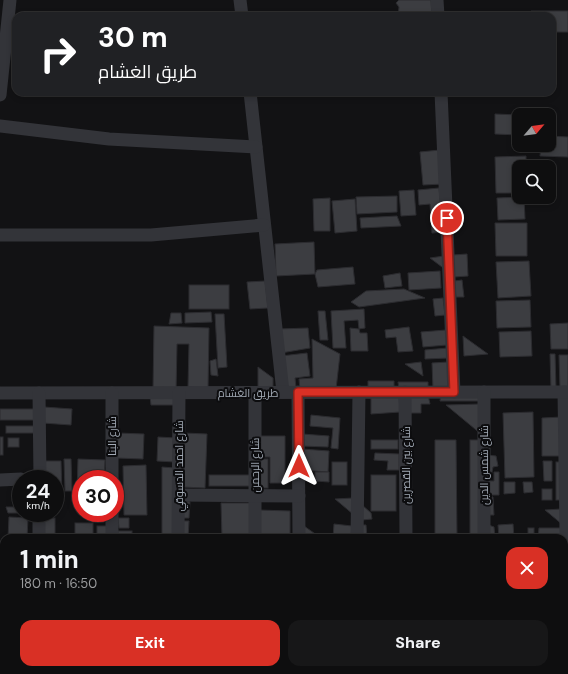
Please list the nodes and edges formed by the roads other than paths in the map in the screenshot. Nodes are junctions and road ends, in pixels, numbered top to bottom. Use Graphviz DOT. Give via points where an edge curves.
graph roads {
  1 [pos="10,0"];
  2 [pos="240,0"];
  3 [pos="437,0"];
  4 [pos="242,12"];
  5 [pos="438,12"];
  6 [pos="7,44"];
  7 [pos="0,95"];
  8 [pos="250,96"];
  9 [pos="441,96"];
  10 [pos="0,126"];
  11 [pos="256,147"];
  12 [pos="264,225"];
  13 [pos="0,235"];
  14 [pos="283,392"];
  15 [pos="298,392"];
  16 [pos="359,392"];
  17 [pos="405,392"];
  18 [pos="454,392"];
  19 [pos="484,392"];
  20 [pos="566,392"];
  21 [pos="0,393"];
  22 [pos="39,393"];
  23 [pos="112,393"];
  24 [pos="180,393"];
  25 [pos="254,393"];
  26 [pos="40,470"];
  27 [pos="112,470"];
  28 [pos="12,479"];
  29 [pos="0,480"];
  30 [pos="178,495"];
  31 [pos="255,495"];
  32 [pos="299,496"];
  33 [pos="40,522"];
  34 [pos="112,522"];
  35 [pos="40,534"];
  36 [pos="112,534"];
  37 [pos="178,534"];
  38 [pos="255,534"];
  39 [pos="299,534"];
  40 [pos="357,534"];
  41 [pos="406,534"];
  42 [pos="484,534"];
  43 [pos="567,534"];
  1 -- 6 [label="street"];
  2 -- 4 [label="street"];
  3 -- 5 [label="street"];
  6 -- 7 [label="street"];
  8 -- 11 [label="street"];
  9 -- 18 [label="street"];
  10 -- 11 [label="street" via="109,139"];
  11 -- 12 [label="street"];
  12 -- 13 [label="street" via="151,235"];
  12 -- 14 [label="street"];
  14 -- 15 [label="street, طريق الغشام"];
  14 -- 25 [label="street, طريق الغشام"];
  15 -- 16 [label="street, طريق الغشام"];
  15 -- 32 [label="street"];
  16 -- 17 [label="street, طريق الغشام"];
  16 -- 40 [label="street"];
  17 -- 18 [label="street, طريق الغشام"];
  17 -- 41 [label="street, شارع بين القصرين"];
  18 -- 19 [label="street, طريق الغشام"];
  19 -- 20 [label="street, طريق الغشام"];
  19 -- 42 [label="street, شارع شمس الدين"];
  20 -- 43 [label="street"];
  21 -- 22 [label="street, طريق الغشام"];
  22 -- 23 [label="street, طريق الغشام"];
  22 -- 26 [label="street"];
  23 -- 24 [label="street, طريق الغشام"];
  23 -- 27 [label="street, شارع البنا"];
  24 -- 25 [label="street, طريق الغشام"];
  24 -- 30 [label="street, شارع احمد الدسوقي"];
  25 -- 31 [label="street, شارع الرحمن"];
  28 -- 29 [label="street"];
  30 -- 31 [label="street"];
  30 -- 37 [label="street, شارع احمد الدسوقي"];
  31 -- 32 [label="street"];
  31 -- 38 [label="street, شارع الرحمن"];
  32 -- 39 [label="street"];
  33 -- 35 [label="street"];
  34 -- 36 [label="street"];
}
